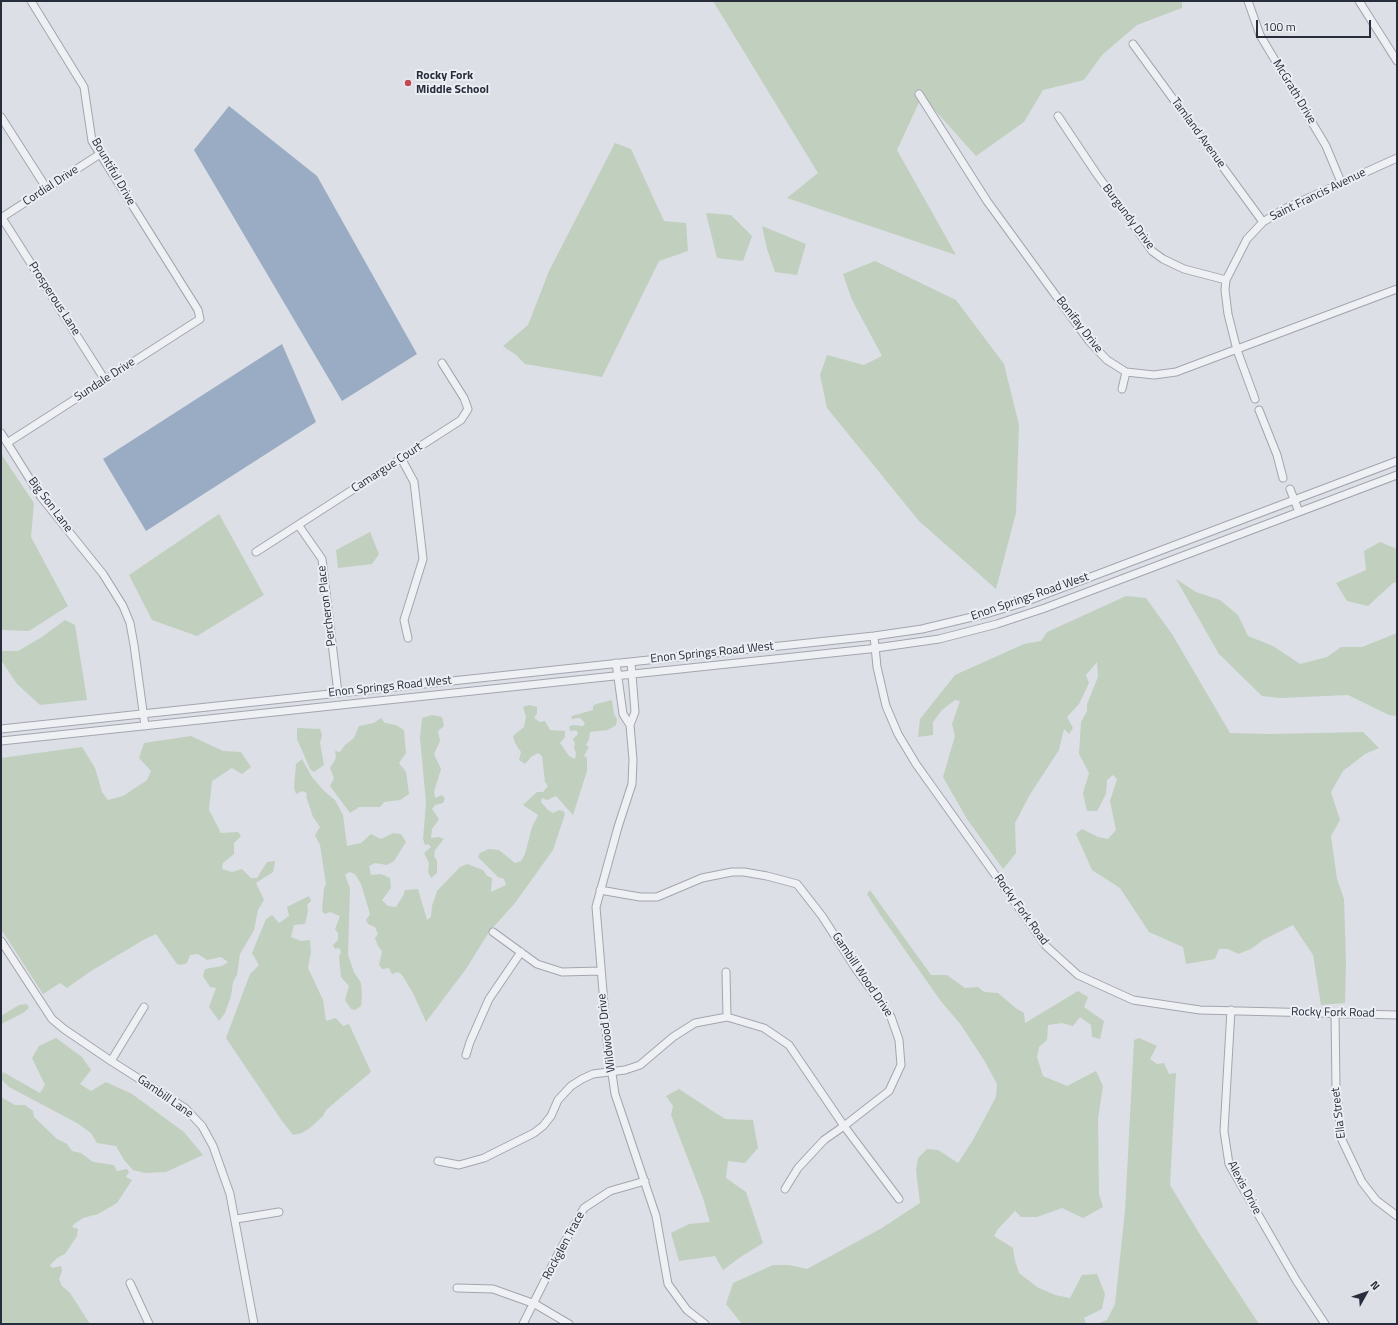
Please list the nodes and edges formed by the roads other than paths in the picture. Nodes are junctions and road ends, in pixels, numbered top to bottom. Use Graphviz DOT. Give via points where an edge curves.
graph roads {
  1 [pos="31,1"];
  2 [pos="1248,1"];
  3 [pos="1359,1"];
  4 [pos="1133,44"];
  5 [pos="1397,61"];
  6 [pos="919,94"];
  7 [pos="1058,116"];
  8 [pos="1,117"];
  9 [pos="100,154"];
  10 [pos="1397,158"];
  11 [pos="1341,182"];
  12 [pos="47,189"];
  13 [pos="1,218"];
  14 [pos="1263,222"];
  15 [pos="1226,280"];
  16 [pos="1397,289"];
  17 [pos="200,315"];
  18 [pos="1237,350"];
  19 [pos="442,363"];
  20 [pos="1126,372"];
  21 [pos="105,380"];
  22 [pos="1122,389"];
  23 [pos="1255,399"];
  24 [pos="1259,410"];
  25 [pos="1,433"];
  26 [pos="7,443"];
  27 [pos="401,458"];
  28 [pos="1397,461"];
  29 [pos="1397,475"];
  30 [pos="1283,478"];
  31 [pos="1290,489"];
  32 [pos="1294,500"];
  33 [pos="1299,512"];
  34 [pos="299,526"];
  35 [pos="256,552"];
  36 [pos="874,636"];
  37 [pos="408,638"];
  38 [pos="875,649"];
  39 [pos="631,662"];
  40 [pos="616,663"];
  41 [pos="632,675"];
  42 [pos="617,676"];
  43 [pos="338,693"];
  44 [pos="144,714"];
  45 [pos="630,725"];
  46 [pos="145,726"];
  47 [pos="1,729"];
  48 [pos="1,741"];
  49 [pos="600,890"];
  50 [pos="493,932"];
  51 [pos="1,941"];
  52 [pos="521,952"];
  53 [pos="600,971"];
  54 [pos="726,972"];
  55 [pos="144,1007"];
  56 [pos="1231,1010"];
  57 [pos="1336,1014"];
  58 [pos="1397,1015"];
  59 [pos="727,1017"];
  60 [pos="466,1055"];
  61 [pos="111,1061"];
  62 [pos="612,1072"];
  63 [pos="844,1126"];
  64 [pos="438,1161"];
  65 [pos="645,1181"];
  66 [pos="786,1189"];
  67 [pos="899,1199"];
  68 [pos="279,1212"];
  69 [pos="1397,1216"];
  70 [pos="236,1218"];
  71 [pos="130,1283"];
  72 [pos="457,1288"];
  73 [pos="534,1304"];
  74 [pos="149,1324"];
  75 [pos="254,1324"];
  76 [pos="523,1324"];
  77 [pos="569,1324"];
  78 [pos="705,1324"];
  79 [pos="1325,1324"];
  1 -- 9 [label="street, Bountiful Drive" via="80,80 86,96 92,141"];
  2 -- 11 [label="street, McGrath Drive" via="1260,35 1326,146"];
  3 -- 5 [label="street"];
  4 -- 14 [label="street, Tamland Avenue"];
  6 -- 20 [label="street, Bonifay Drive" via="987,201 1085,336 1107,360"];
  7 -- 15 [label="street, Burgundy Drive" via="1152,251 1184,268"];
  8 -- 12 [label="street"];
  9 -- 12 [label="street, Cordial Drive"];
  9 -- 17 [label="street, Bountiful Drive"];
  10 -- 11 [label="street, Saint Francis Avenue"];
  11 -- 14 [label="street, Saint Francis Avenue"];
  12 -- 13 [label="street, Cordial Drive"];
  13 -- 21 [label="street, Prosperous Lane"];
  14 -- 15 [label="street, Saint Francis Avenue" via="1247,239"];
  15 -- 18 [label="street, Saint Francis Avenue" via="1228,314"];
  16 -- 18 [label="street, Bonifay Drive"];
  17 -- 21 [label="street, Sundale Drive" via="200,318"];
  18 -- 20 [label="street, Bonifay Drive" via="1176,372 1154,376"];
  18 -- 23 [label="street, Saint Francis Avenue"];
  19 -- 27 [label="street, Camargue Court" via="468,409 461,420"];
  20 -- 22 [label="street"];
  21 -- 26 [label="street, Sundale Drive"];
  24 -- 30 [label="street"];
  25 -- 26 [label="street, Big Son Lane"];
  26 -- 44 [label="street, Big Son Lane" via="41,497 103,574 124,606 130,623"];
  27 -- 34 [label="street, Camargue Court"];
  27 -- 37 [label="street" via="414,482 423,559 404,620"];
  28 -- 32 [label="street, Enon Springs Road West"];
  29 -- 33 [label="street, Enon Springs Road West"];
  31 -- 32 [label="street"];
  32 -- 33 [label="street"];
  32 -- 36 [label="street, Enon Springs Road West" via="1022,603 940,625"];
  33 -- 38 [label="street, Enon Springs Road West" via="997,624 939,639"];
  34 -- 35 [label="street, Camargue Court"];
  34 -- 43 [label="street, Percheron Place" via="322,559"];
  36 -- 38 [label="street, Rocky Fork Road"];
  36 -- 39 [label="street, Enon Springs Road West"];
  38 -- 41 [label="street, Enon Springs Road West"];
  38 -- 56 [label="street, Rocky Fork Road" via="886,706 898,734 1046,946 1078,975 1133,1000 1200,1010"];
  39 -- 40 [label="street, Enon Springs Road West"];
  39 -- 41 [label="street, Wildwood Drive"];
  40 -- 42 [label="street, Wildwood Drive"];
  40 -- 43 [label="street, Enon Springs Road West"];
  41 -- 42 [label="street, Enon Springs Road West"];
  41 -- 45 [label="street, Wildwood Drive" via="635,712"];
  42 -- 45 [label="street, Wildwood Drive" via="623,714"];
  42 -- 46 [label="street, Enon Springs Road West"];
  43 -- 44 [label="street, Enon Springs Road West"];
  44 -- 46 [label="street, Big Son Lane"];
  44 -- 47 [label="street, Enon Springs Road West"];
  45 -- 49 [label="street, Wildwood Drive" via="632,784"];
  46 -- 48 [label="street, Enon Springs Road West"];
  49 -- 53 [label="street, Wildwood Drive" via="596,912"];
  49 -- 63 [label="street, Gambill Wood Drive" via="640,897 657,897 702,878 744,872 797,884 891,1017 899,1040 901,1065 889,1091"];
  50 -- 52 [label="street"];
  51 -- 61 [label="street, Gambill Lane" via="52,1019"];
  52 -- 53 [label="street" via="537,964 562,972"];
  52 -- 60 [label="street" via="489,999"];
  53 -- 62 [label="street, Wildwood Drive"];
  54 -- 59 [label="street"];
  55 -- 61 [label="street"];
  56 -- 57 [label="street, Rocky Fork Road"];
  56 -- 79 [label="street, Alexis Drive" via="1224,1131 1229,1164 1296,1280"];
  57 -- 58 [label="street, Rocky Fork Road"];
  57 -- 69 [label="street, Ella Street" via="1336,1088 1342,1140 1362,1182 1376,1200"];
  59 -- 62 [label="street" via="696,1023 673,1037 640,1065"];
  59 -- 63 [label="street" via="764,1028 789,1045"];
  61 -- 70 [label="street, Gambill Lane" via="186,1109 202,1126 213,1146"];
  62 -- 64 [label="street" via="593,1074 571,1086 558,1100 551,1116 534,1133 484,1158 459,1165"];
  62 -- 65 [label="street, Wildwood Drive" via="621,1115"];
  63 -- 66 [label="street, Gambill Wood Drive" via="824,1140 798,1168"];
  63 -- 67 [label="street"];
  65 -- 73 [label="street, Rockglen Trace" via="610,1191 584,1208"];
  65 -- 78 [label="street, Wildwood Drive" via="656,1218 668,1284 687,1310"];
  68 -- 70 [label="street"];
  70 -- 75 [label="street, Gambill Lane"];
  71 -- 74 [label="street"];
  72 -- 73 [label="street" via="493,1288"];
  73 -- 76 [label="street, Rockglen Trace"];
  73 -- 77 [label="street"];
}
